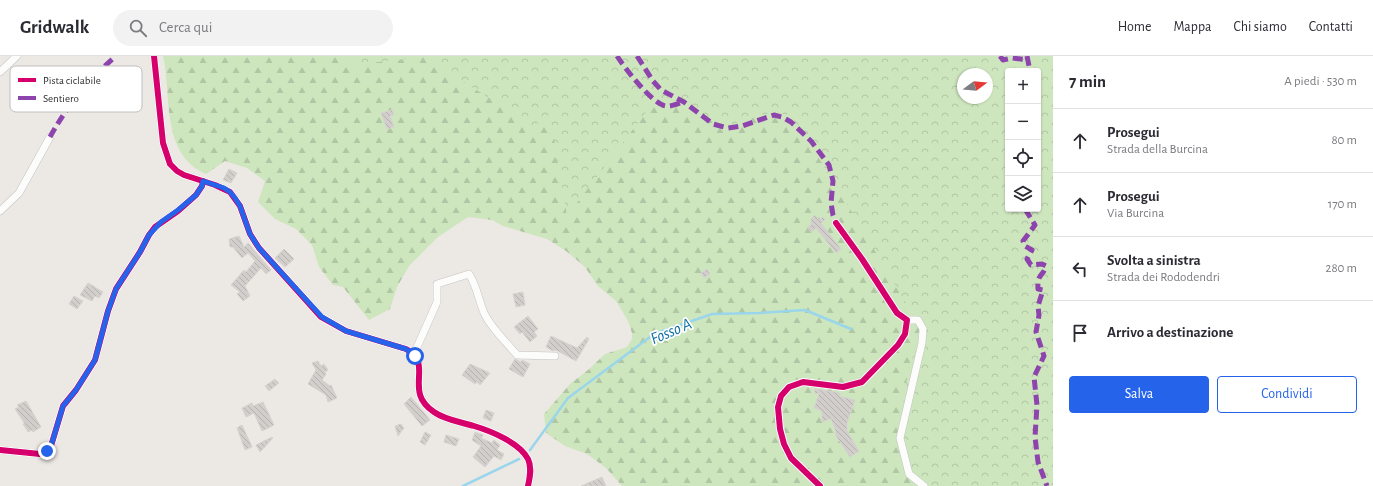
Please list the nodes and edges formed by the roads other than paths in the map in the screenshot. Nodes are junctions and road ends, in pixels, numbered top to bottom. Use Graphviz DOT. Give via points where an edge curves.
graph roads {
  1 [pos="17,56"];
  2 [pos="154,56"];
  3 [pos="0,72"];
  4 [pos="50,137"];
  5 [pos="203,181"];
  6 [pos="0,211"];
  7 [pos="836,223"];
  8 [pos="907,320"];
  9 [pos="414,354"];
  10 [pos="555,356"];
  11 [pos="0,450"];
  12 [pos="528,486"];
  13 [pos="820,486"];
  14 [pos="924,486"];
  1 -- 3 [label="street"];
  2 -- 5 [label="street" via="161,129 170,164 184,175"];
  4 -- 6 [label="street" via="19,193"];
  5 -- 9 [label="street" via="230,192 240,206 250,234 259,248 322,317 346,331 406,349"];
  5 -- 11 [label="street" via="196,195 161,222 149,235 116,289 95,360 63,406 51,446 40,454"];
  7 -- 8 [label="street" via="897,313"];
  8 -- 13 [label="street" via="905,334 898,345 862,382 843,387 803,382 789,387 782,396 778,407 784,444 791,458"];
  8 -- 14 [label="street" via="918,320 923,329 900,438 909,474"];
  9 -- 10 [label="street" via="437,302 437,284 469,274 491,326 517,355"];
  9 -- 12 [label="street" via="419,364 418,386 426,406 444,417 476,426 505,439 522,451 531,469"];
}
